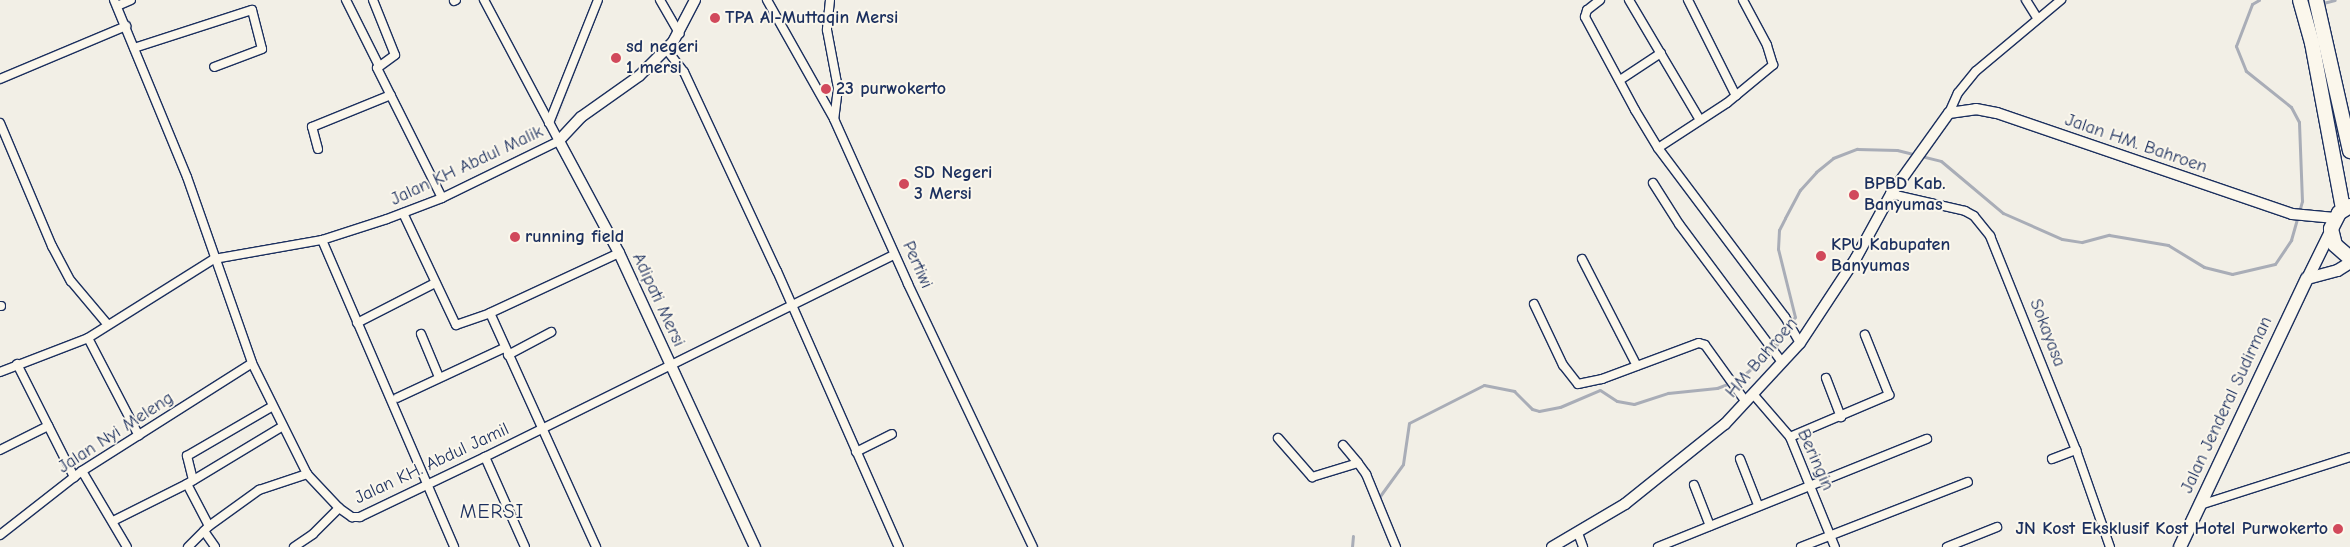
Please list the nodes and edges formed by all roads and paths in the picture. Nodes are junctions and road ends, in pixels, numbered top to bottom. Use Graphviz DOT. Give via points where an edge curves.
graph roads {
  1 [pos="131,0"];
  2 [pos="250,0"];
  3 [pos="346,0"];
  4 [pos="373,0"];
  5 [pos="484,0"];
  6 [pos="598,0"];
  7 [pos="660,0"];
  8 [pos="695,0"];
  9 [pos="767,0"];
  10 [pos="830,0"];
  11 [pos="1600,0"];
  12 [pos="1629,0"];
  13 [pos="1688,0"];
  14 [pos="1743,0"];
  15 [pos="2026,0"];
  16 [pos="2061,0"];
  17 [pos="2300,0"];
  18 [pos="2316,0"];
  19 [pos="115,3"];
  20 [pos="252,10"];
  21 [pos="2038,18"];
  22 [pos="126,26"];
  23 [pos="680,34"];
  24 [pos="134,48"];
  25 [pos="669,52"];
  26 [pos="1661,53"];
  27 [pos="378,64"];
  28 [pos="214,67"];
  29 [pos="0,79"];
  30 [pos="1620,80"];
  31 [pos="391,94"];
  32 [pos="1736,96"];
  33 [pos="1949,113"];
  34 [pos="834,119"];
  35 [pos="1700,120"];
  36 [pos="0,123"];
  37 [pos="549,123"];
  38 [pos="560,143"];
  39 [pos="2350,146"];
  40 [pos="1658,148"];
  41 [pos="318,149"];
  42 [pos="1653,183"];
  43 [pos="1891,194"];
  44 [pos="442,198"];
  45 [pos="2340,215"];
  46 [pos="406,218"];
  47 [pos="323,242"];
  48 [pos="619,253"];
  49 [pos="894,255"];
  50 [pos="2350,258"];
  51 [pos="1582,259"];
  52 [pos="214,261"];
  53 [pos="2350,262"];
  54 [pos="2308,278"];
  55 [pos="435,283"];
  56 [pos="1534,304"];
  57 [pos="791,305"];
  58 [pos="490,313"];
  59 [pos="357,323"];
  60 [pos="108,325"];
  61 [pos="551,332"];
  62 [pos="422,334"];
  63 [pos="1865,335"];
  64 [pos="1797,339"];
  65 [pos="91,343"];
  66 [pos="504,348"];
  67 [pos="508,355"];
  68 [pos="1779,359"];
  69 [pos="252,363"];
  70 [pos="670,364"];
  71 [pos="1637,366"];
  72 [pos="19,368"];
  73 [pos="0,372"];
  74 [pos="440,377"];
  75 [pos="1826,378"];
  76 [pos="1753,394"];
  77 [pos="397,398"];
  78 [pos="1743,398"];
  79 [pos="273,406"];
  80 [pos="1841,417"];
  81 [pos="48,426"];
  82 [pos="283,426"];
  83 [pos="542,429"];
  84 [pos="892,434"];
  85 [pos="140,436"];
  86 [pos="1790,437"];
  87 [pos="1278,438"];
  88 [pos="1927,439"];
  89 [pos="1343,445"];
  90 [pos="0,450"];
  91 [pos="2076,450"];
  92 [pos="856,452"];
  93 [pos="485,457"];
  94 [pos="2350,457"];
  95 [pos="1740,459"];
  96 [pos="2052,459"];
  97 [pos="1358,463"];
  98 [pos="82,471"];
  99 [pos="307,474"];
  100 [pos="74,477"];
  101 [pos="190,482"];
  102 [pos="1968,482"];
  103 [pos="425,484"];
  104 [pos="1694,485"];
  105 [pos="1810,485"];
  106 [pos="1758,505"];
  107 [pos="2200,505"];
  108 [pos="339,508"];
  109 [pos="113,521"];
  110 [pos="1710,526"];
  111 [pos="1996,527"];
  112 [pos="207,529"];
  113 [pos="1578,533"];
  114 [pos="0,535"];
  115 [pos="1830,535"];
  116 [pos="126,547"];
  117 [pos="188,547"];
  118 [pos="214,547"];
  119 [pos="294,547"];
  120 [pos="454,547"];
  121 [pos="525,547"];
  122 [pos="596,547"];
  123 [pos="755,547"];
  124 [pos="899,547"];
  125 [pos="1032,547"];
  126 [pos="1396,547"];
  127 [pos="1552,547"];
  128 [pos="1583,547"];
  129 [pos="1658,547"];
  130 [pos="1801,547"];
  131 [pos="1835,547"];
  132 [pos="1947,547"];
  133 [pos="2110,547"];
  134 [pos="2180,547"];
  1 -- 19 [label="street"];
  2 -- 20 [label="street"];
  3 -- 27 [label="street"];
  4 -- 27 [label="street" via="395,55"];
  5 -- 37 [label="street"];
  6 -- 37 [label="street"];
  7 -- 23 [label="street"];
  8 -- 23 [label="street"];
  9 -- 34 [label="street, Pertiwi"];
  10 -- 34 [label="street" via="827,30 838,88"];
  11 -- 30 [label="street" via="1587,10 1585,17"];
  12 -- 26 [label="street"];
  13 -- 32 [label="street"];
  14 -- 32 [label="street" via="1767,45 1773,66"];
  15 -- 21 [label="street"];
  16 -- 21 [label="street"];
  17 -- 45 [label="highway" via="2312,43"];
  18 -- 39 [label="highway"];
  19 -- 22 [label="street, Jalan KH. Abdul Jamil"];
  20 -- 24 [label="street"];
  20 -- 28 [label="street" via="262,49"];
  21 -- 33 [label="street" via="1976,71 1958,93"];
  22 -- 24 [label="street, Jalan KH. Abdul Jamil"];
  22 -- 29 [label="street"];
  23 -- 25 [label="street"];
  24 -- 52 [label="street, Jalan KH. Abdul Jamil" via="186,177"];
  25 -- 38 [label="street" via="581,117"];
  25 -- 57 [label="street" via="678,62"];
  26 -- 30 [label="street"];
  26 -- 35 [label="street"];
  27 -- 31 [label="street"];
  30 -- 40 [label="street"];
  31 -- 41 [label="street" via="312,128"];
  31 -- 44 [label="street"];
  32 -- 35 [label="street"];
  33 -- 43 [label="street, HM Bahroen"];
  33 -- 45 [label="street, Jalan HM. Bahroen" via="1976,109 1997,113 2292,214 2304,217"];
  34 -- 49 [label="street, Pertiwi"];
  35 -- 40 [label="street"];
  36 -- 60 [label="street" via="52,246 71,281"];
  37 -- 38 [label="street"];
  38 -- 44 [label="street, Jalan KH Abdul Malik"];
  38 -- 48 [label="street, Adipati Mersi"];
  40 -- 64 [label="street" via="1785,317"];
  42 -- 68 [label="street" via="1679,224"];
  43 -- 64 [label="street, HM Bahroen" via="1856,258"];
  43 -- 91 [label="street, Sokayasa" via="1965,212 1974,216 1990,236"];
  44 -- 46 [label="street, Jalan KH Abdul Malik"];
  45 -- 50 [label="highway" via="2335,245"];
  45 -- 54 [label="main road"];
  46 -- 47 [label="street, Jalan KH Abdul Malik"];
  46 -- 55 [label="street"];
  47 -- 52 [label="street, Jalan KH Abdul Malik"];
  47 -- 59 [label="street"];
  48 -- 58 [label="street"];
  48 -- 70 [label="street, Adipati Mersi"];
  49 -- 57 [label="street, Jalan KH. Abdul Jamil"];
  49 -- 125 [label="street, Pertiwi"];
  51 -- 71 [label="street"];
  52 -- 60 [label="street"];
  52 -- 69 [label="street, Jalan KH. Abdul Jamil"];
  53 -- 54 [label="main road" via="2337,270"];
  54 -- 107 [label="main road, Jalan Jenderal Sudirman"];
  55 -- 58 [label="street" via="456,326"];
  55 -- 59 [label="street"];
  56 -- 71 [label="street" via="1563,365 1578,384"];
  57 -- 70 [label="street, Jalan KH. Abdul Jamil" via="732,337"];
  57 -- 92 [label="street"];
  58 -- 66 [label="street"];
  59 -- 103 [label="street"];
  60 -- 65 [label="street"];
  61 -- 67 [label="street"];
  62 -- 74 [label="street"];
  63 -- 80 [label="street" via="1890,394"];
  64 -- 68 [label="street, HM Bahroen"];
  65 -- 72 [label="street"];
  65 -- 85 [label="street"];
  66 -- 67 [label="street"];
  66 -- 74 [label="street"];
  67 -- 83 [label="street"];
  68 -- 76 [label="street, HM Bahroen"];
  69 -- 79 [label="street, Jalan KH. Abdul Jamil"];
  69 -- 85 [label="street, Jalan Nyi Meleng"];
  70 -- 83 [label="street, Jalan KH. Abdul Jamil"];
  70 -- 123 [label="street, Adipati Mersi"];
  71 -- 78 [label="street" via="1699,343 1705,345"];
  72 -- 73 [label="street"];
  72 -- 81 [label="street"];
  74 -- 77 [label="street"];
  75 -- 80 [label="street"];
  76 -- 78 [label="street, HM Bahroen"];
  76 -- 86 [label="street, Beringin"];
  78 -- 113 [label="street, HM Bahroen" via="1725,424 1626,504"];
  79 -- 82 [label="street, Jalan KH. Abdul Jamil"];
  79 -- 101 [label="street" via="187,456"];
  80 -- 86 [label="street"];
  81 -- 90 [label="street"];
  81 -- 100 [label="street"];
  82 -- 99 [label="street, Jalan KH. Abdul Jamil"];
  82 -- 101 [label="street"];
  83 -- 93 [label="street, Jalan KH. Abdul Jamil"];
  83 -- 122 [label="street"];
  84 -- 92 [label="street"];
  85 -- 98 [label="street, Jalan Nyi Meleng"];
  86 -- 105 [label="street, Beringin"];
  87 -- 97 [label="street" via="1312,476"];
  88 -- 105 [label="street"];
  89 -- 97 [label="street"];
  91 -- 96 [label="street"];
  91 -- 133 [label="street, Sokayasa"];
  92 -- 124 [label="street"];
  93 -- 103 [label="street, Jalan KH. Abdul Jamil"];
  93 -- 121 [label="street"];
  94 -- 107 [label="street"];
  95 -- 106 [label="street"];
  97 -- 126 [label="street" via="1366,474"];
  98 -- 100 [label="street, Jalan Nyi Meleng"];
  98 -- 109 [label="street"];
  99 -- 108 [label="street, Jalan KH. Abdul Jamil"];
  99 -- 112 [label="street" via="259,490"];
  100 -- 114 [label="street, Jalan Nyi Meleng"];
  101 -- 109 [label="street"];
  101 -- 112 [label="street"];
  102 -- 115 [label="street"];
  103 -- 108 [label="street, Jalan KH. Abdul Jamil" via="360,517 352,517"];
  103 -- 120 [label="street"];
  104 -- 110 [label="street"];
  105 -- 106 [label="street"];
  105 -- 115 [label="street, Beringin"];
  106 -- 110 [label="street"];
  107 -- 134 [label="main road, Jalan Jenderal Sudirman"];
  108 -- 119 [label="street" via="313,534"];
  109 -- 116 [label="street"];
  110 -- 129 [label="street"];
  111 -- 132 [label="street"];
  112 -- 117 [label="street"];
  112 -- 118 [label="street"];
  113 -- 127 [label="street, HM Bahroen"];
  113 -- 128 [label="street"];
  115 -- 130 [label="street"];
  115 -- 131 [label="street, Beringin"];
}
